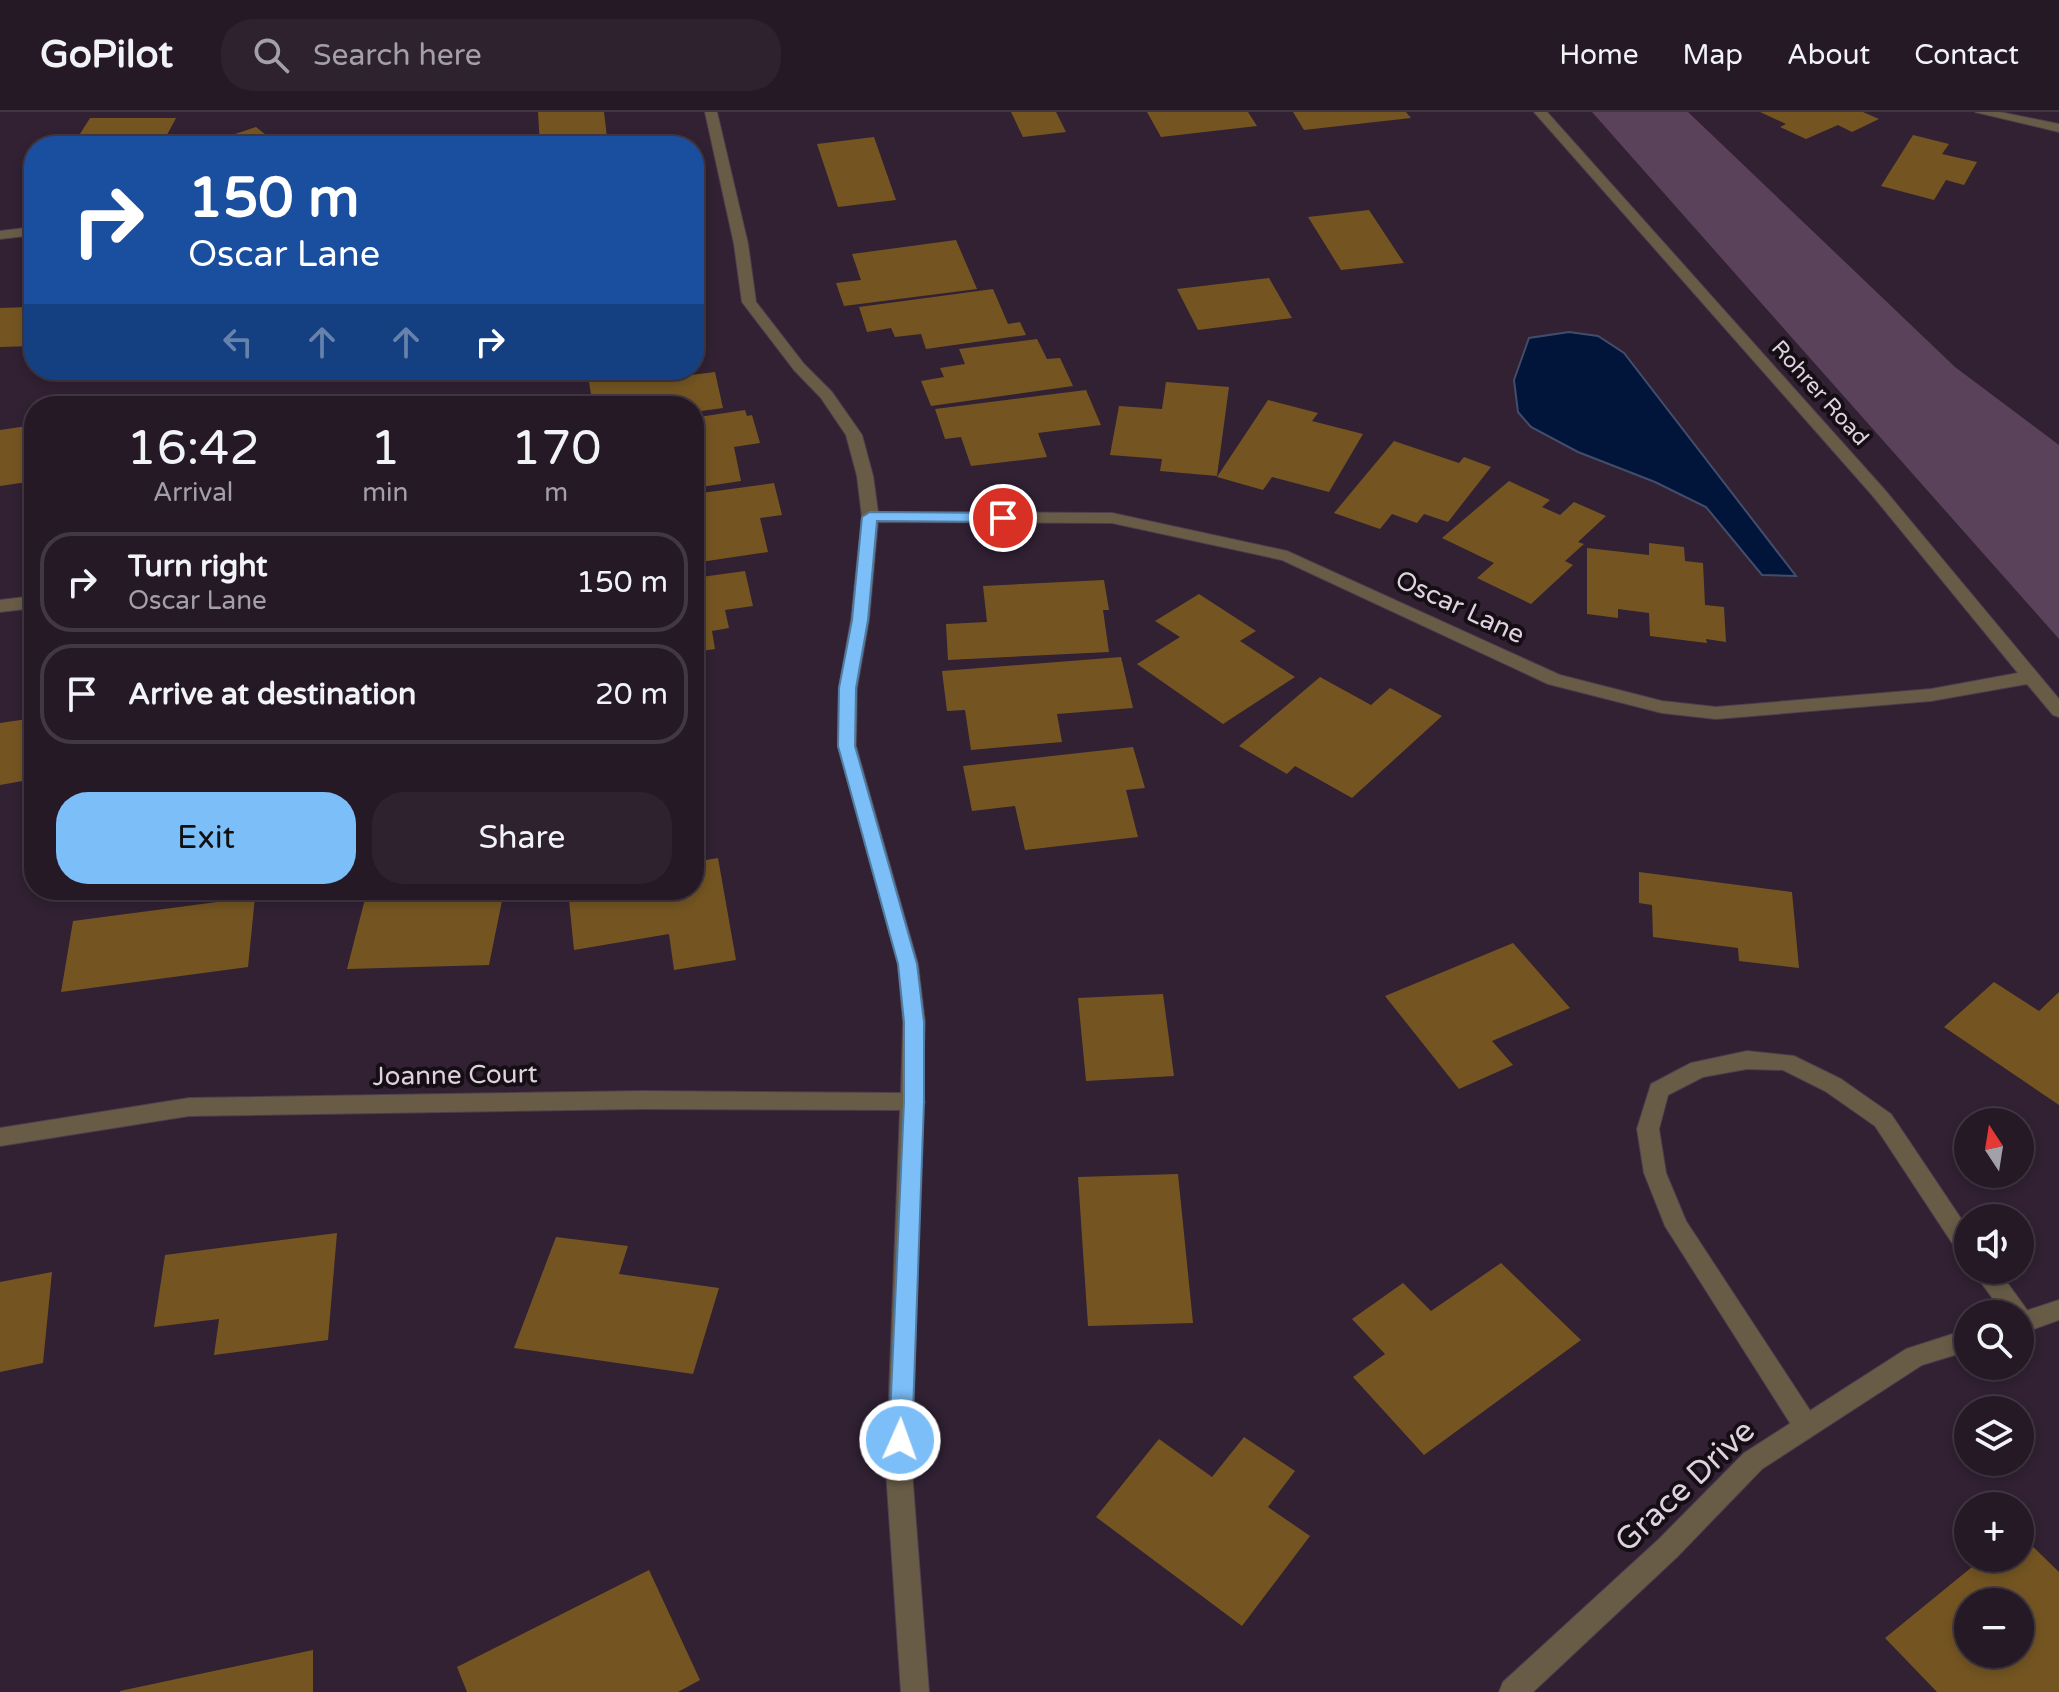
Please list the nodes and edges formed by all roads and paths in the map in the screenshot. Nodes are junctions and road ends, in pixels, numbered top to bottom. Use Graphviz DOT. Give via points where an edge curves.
graph roads {
  1 [pos="711,112"];
  2 [pos="1540,112"];
  3 [pos="1981,112"];
  4 [pos="2059,128"];
  5 [pos="24,232"];
  6 [pos="0,235"];
  7 [pos="870,517"];
  8 [pos="24,603"];
  9 [pos="0,606"];
  10 [pos="2031,677"];
  11 [pos="2059,711"];
  12 [pos="914,1102"];
  13 [pos="0,1137"];
  14 [pos="1954,1227"];
  15 [pos="2059,1310"];
  16 [pos="2034,1316"];
  17 [pos="1954,1344"];
  18 [pos="1806,1426"];
  19 [pos="915,1692"];
  20 [pos="1513,1692"];
  1 -- 7 [label="street" via="749,302 854,435"];
  2 -- 10 [label="street, Rohrer Road" via="1878,492"];
  3 -- 4 [label="street"];
  5 -- 6 [label="street"];
  7 -- 10 [label="street, Oscar Lane" via="1112,518 1287,556 1554,680 1662,707 1716,713 1931,695"];
  7 -- 12 [label="street" via="848,688 847,746 908,964"];
  8 -- 9 [label="street"];
  10 -- 11 [label="street, Rohrer Road"];
  12 -- 13 [label="street, Joanne Court" via="189,1107"];
  12 -- 19 [label="street" via="899,1471"];
  14 -- 18 [label="street" via="1883,1120 1833,1085 1786,1062 1747,1060 1699,1069 1659,1090 1648,1129 1655,1173 1676,1226"];
  15 -- 16 [label="street"];
  17 -- 18 [label="street, Grace Drive" via="1915,1357"];
  18 -- 20 [label="street, Grace Drive" via="1753,1461"];
}
